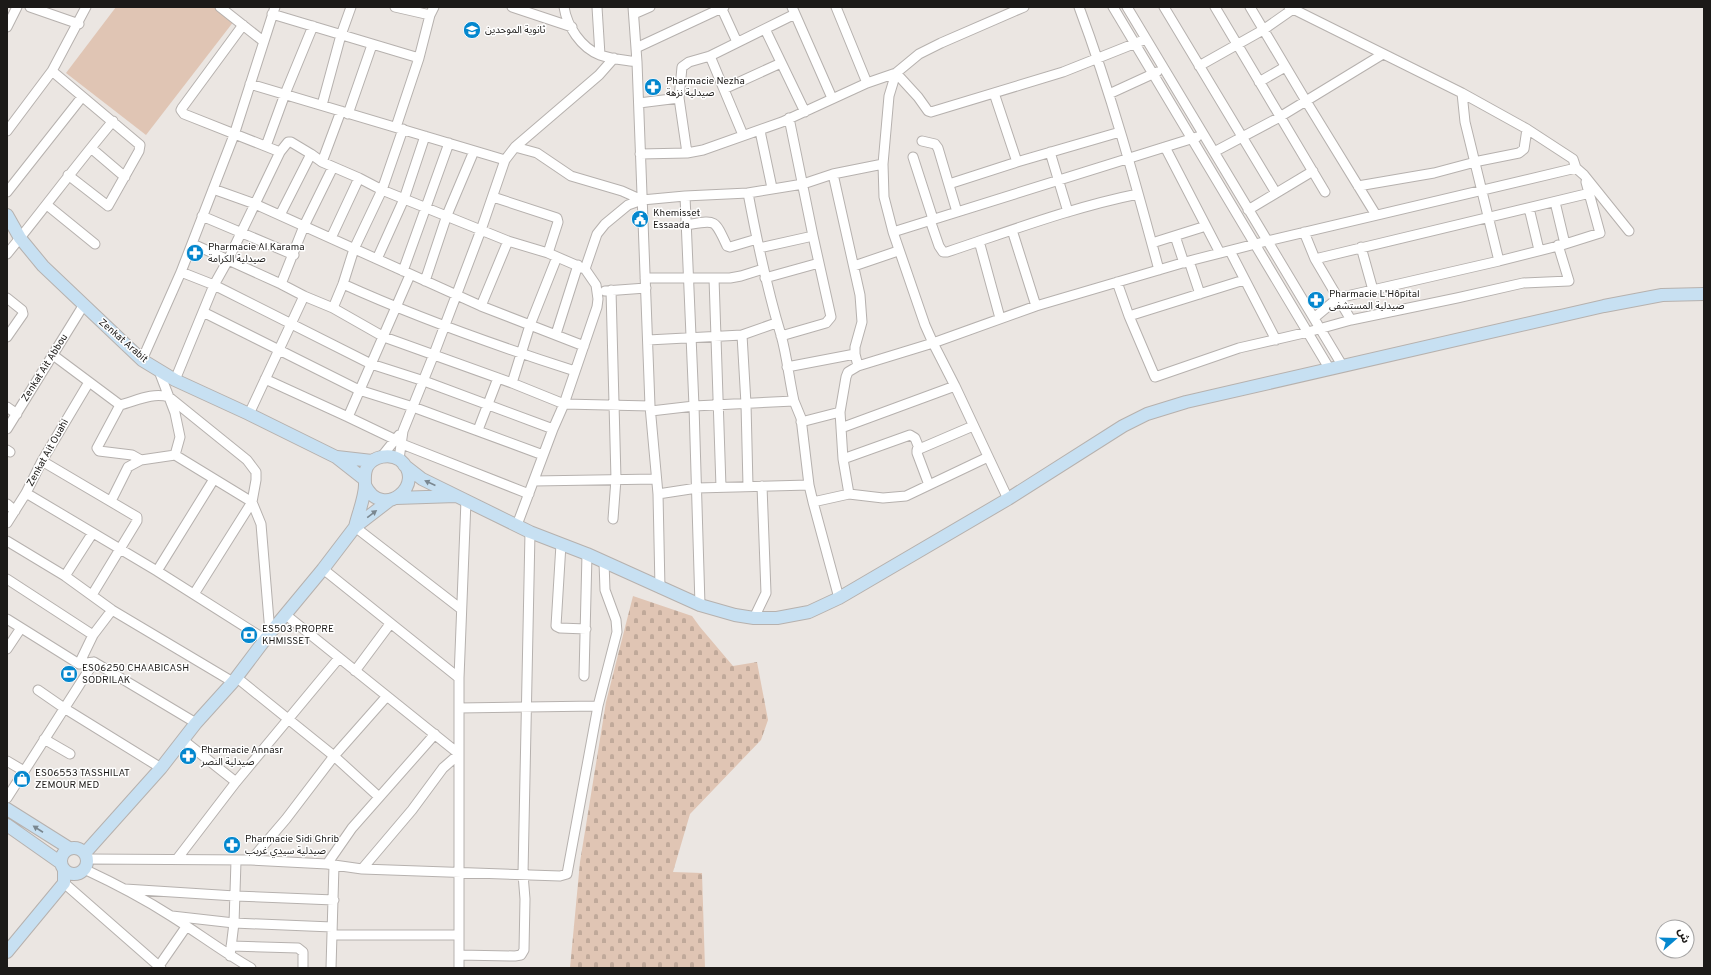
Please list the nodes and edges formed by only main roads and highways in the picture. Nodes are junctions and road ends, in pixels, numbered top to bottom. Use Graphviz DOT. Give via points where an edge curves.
graph roads {
  1 [pos="7,215"];
  2 [pos="1704,294"];
  3 [pos="336,457"];
  4 [pos="377,459"];
  5 [pos="402,462"];
  6 [pos="365,482"];
  7 [pos="463,498"];
  8 [pos="393,499"];
  9 [pos="355,527"];
  10 [pos="7,809"];
  11 [pos="7,825"];
  12 [pos="69,848"];
  13 [pos="86,861"];
  14 [pos="63,866"];
  15 [pos="7,952"];
  1 -- 3 [label="main road, Zenkat Arabit" via="20,238 43,266 142,360 175,380"];
  2 -- 7 [label="main road" via="1662,295 1625,302 1329,368 1186,402 1147,414 839,598 809,612 777,618 735,616 700,605 530,532"];
  3 -- 4 [label="main road"];
  3 -- 6 [label="main road"];
  4 -- 5 [label="main road" via="391,456"];
  4 -- 6 [label="main road" via="367,466"];
  7 -- 5 [label="main road, one-way" via="422,479"];
  5 -- 8 [label="main road" via="409,479 403,493"];
  6 -- 8 [label="main road" via="373,496 381,500"];
  6 -- 9 [label="main road"];
  7 -- 8 [label="main road"];
  9 -- 8 [label="main road, one-way"];
  9 -- 13 [label="main road" via="324,569"];
  12 -- 10 [label="main road, one-way"];
  11 -- 14 [label="main road"];
  12 -- 13 [label="main road" via="80,849"];
  12 -- 14 [label="main road" via="62,857"];
  13 -- 14 [label="main road" via="74,874"];
  14 -- 15 [label="main road" via="64,883"];
}
